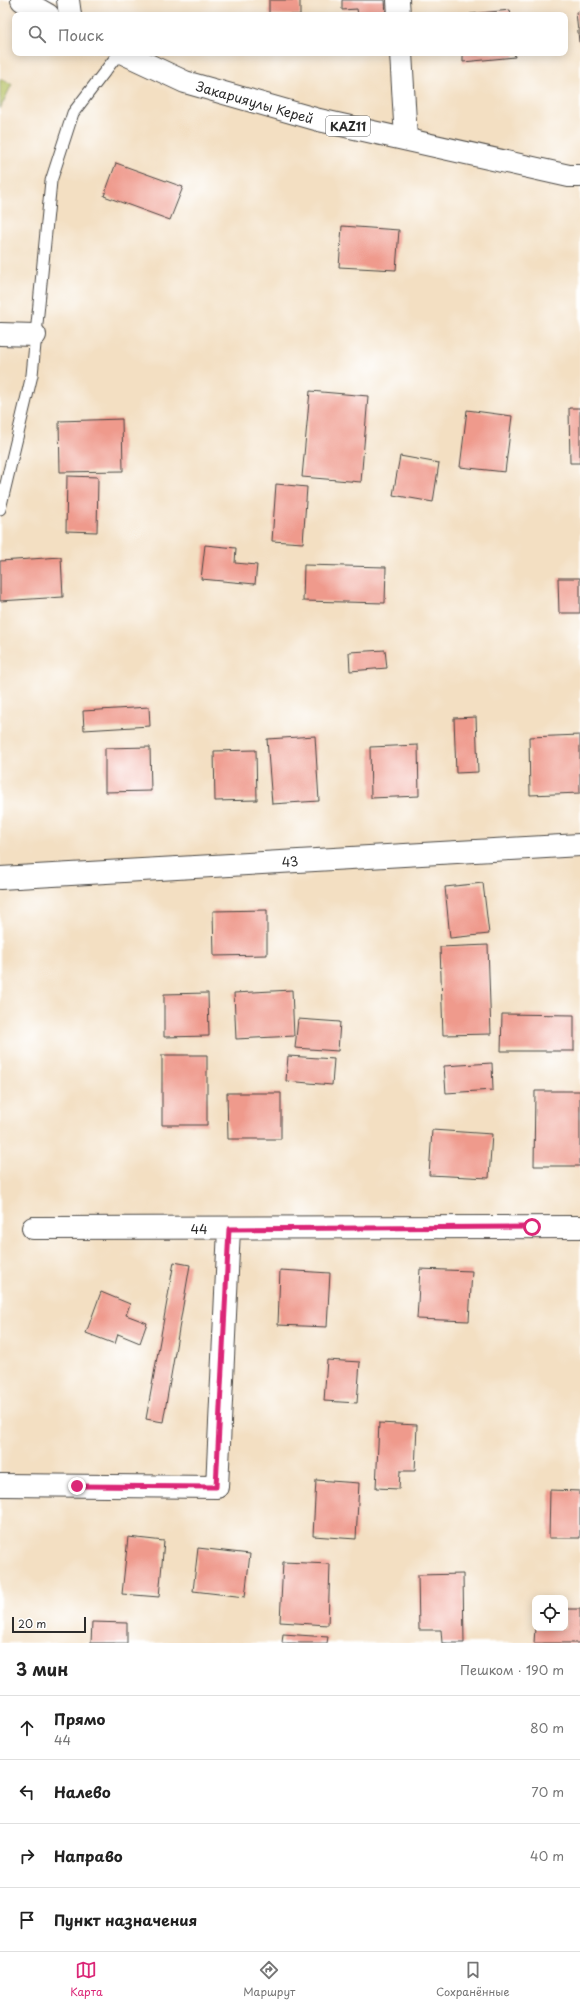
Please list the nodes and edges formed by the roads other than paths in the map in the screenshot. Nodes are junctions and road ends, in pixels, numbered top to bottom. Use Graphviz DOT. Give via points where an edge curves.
graph roads {
  1 [pos="22,0"];
  2 [pos="68,0"];
  3 [pos="398,0"];
  4 [pos="43,12"];
  5 [pos="70,12"];
  6 [pos="399,12"];
  7 [pos="117,56"];
  8 [pos="129,56"];
  9 [pos="401,56"];
  10 [pos="406,139"];
  11 [pos="580,176"];
  12 [pos="0,334"];
  13 [pos="36,335"];
  14 [pos="0,509"];
  15 [pos="580,844"];
  16 [pos="0,878"];
  17 [pos="580,1227"];
  18 [pos="33,1228"];
  19 [pos="229,1229"];
  20 [pos="0,1485"];
  1 -- 4 [label="main road"];
  2 -- 5 [label="main road"];
  3 -- 6 [label="main road"];
  7 -- 13 [label="lane" via="73,113 51,181"];
  8 -- 10 [label="main road, Закарияулы Керей / KAZ11" via="185,82 320,120"];
  9 -- 10 [label="main road"];
  10 -- 11 [label="main road, Закарияулы Керей / KAZ11" via="569,176"];
  12 -- 13 [label="main road"];
  13 -- 14 [label="lane" via="32,375"];
  15 -- 16 [label="main road, 43"];
  17 -- 19 [label="main road, 44"];
  18 -- 19 [label="main road, 44"];
  19 -- 20 [label="main road" via="216,1487"];
}
